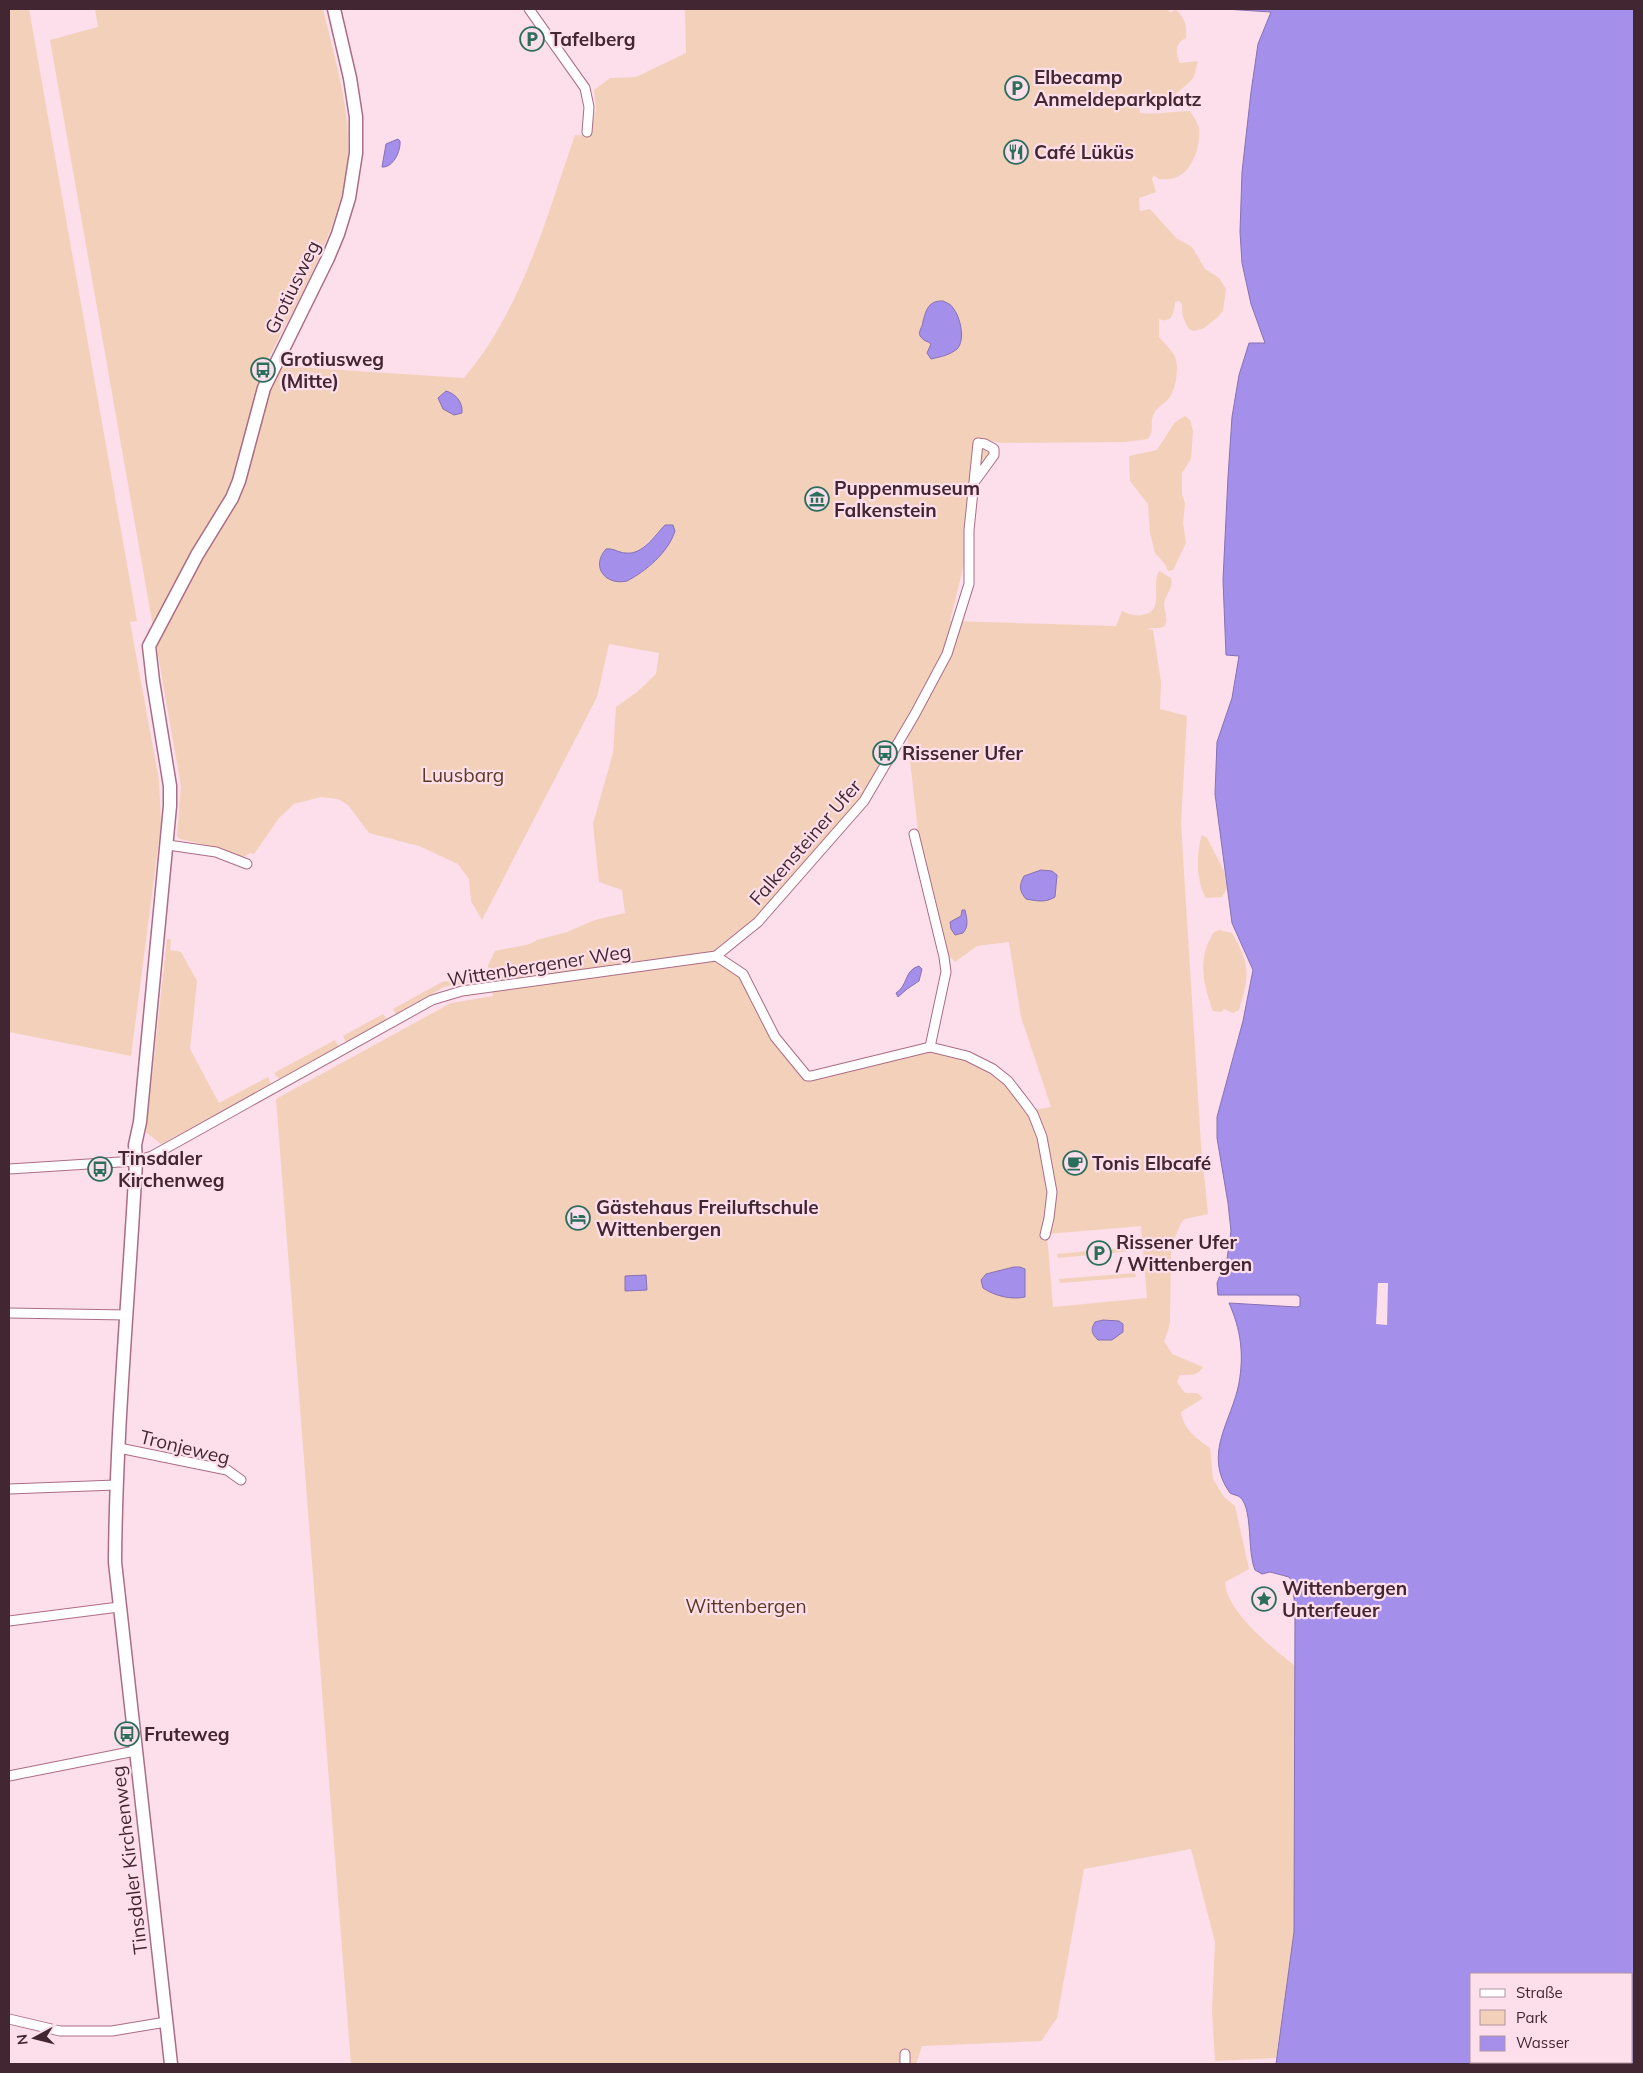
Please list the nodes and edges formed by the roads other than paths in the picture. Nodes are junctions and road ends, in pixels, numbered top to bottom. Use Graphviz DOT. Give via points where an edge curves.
graph roads {
  1 [pos="334,9"];
  2 [pos="529,9"];
  3 [pos="587,132"];
  4 [pos="975,481"];
  5 [pos="149,646"];
  6 [pos="914,834"];
  7 [pos="168,845"];
  8 [pos="247,864"];
  9 [pos="716,956"];
  10 [pos="930,1047"];
  11 [pos="136,1161"];
  12 [pos="9,1169"];
  13 [pos="1044,1235"];
  14 [pos="9,1313"];
  15 [pos="127,1315"];
  16 [pos="119,1448"];
  17 [pos="241,1480"];
  18 [pos="116,1486"];
  19 [pos="9,1489"];
  20 [pos="119,1607"];
  21 [pos="9,1621"];
  22 [pos="135,1751"];
  23 [pos="9,1776"];
  24 [pos="9,2018"];
  25 [pos="166,2022"];
  26 [pos="904,2054"];
  27 [pos="170,2064"];
  28 [pos="905,2064"];
  1 -- 5 [label="street, Grotiusweg" via="356,117 356,153 346,212 328,258 264,388 232,498 197,555"];
  2 -- 3 [label="street" via="585,88"];
  4 -- 9 [label="street, Falkensteiner Ufer" via="969,530 969,584 950,649 915,714 864,801 758,922"];
  5 -- 7 [label="street, Tinsdaler Kirchenweg" via="170,786"];
  6 -- 10 [label="street" via="946,972"];
  7 -- 8 [label="street" via="216,852"];
  7 -- 11 [label="street, Tinsdaler Kirchenweg" via="135,1145"];
  9 -- 10 [label="street" via="743,974 774,1037 807,1076"];
  9 -- 11 [label="street, Wittenbergener Weg" via="498,985 432,1000 152,1156"];
  10 -- 13 [label="street" via="986,1064 1008,1081 1033,1114 1045,1147 1051,1180 1051,1202"];
  11 -- 12 [label="street, Wittenbergener Weg"];
  11 -- 15 [label="street, Tinsdaler Kirchenweg"];
  14 -- 15 [label="street"];
  15 -- 16 [label="street, Tinsdaler Kirchenweg"];
  16 -- 17 [label="street, Tronjeweg" via="227,1470"];
  16 -- 18 [label="street, Tinsdaler Kirchenweg"];
  18 -- 19 [label="street"];
  18 -- 20 [label="street, Tinsdaler Kirchenweg" via="115,1562"];
  20 -- 21 [label="street"];
  20 -- 22 [label="street, Tinsdaler Kirchenweg"];
  22 -- 23 [label="street"];
  22 -- 25 [label="street, Tinsdaler Kirchenweg"];
  24 -- 25 [label="street" via="60,2032 112,2031"];
  25 -- 27 [label="street, Tinsdaler Kirchenweg"];
  26 -- 28 [label="street"];
}
